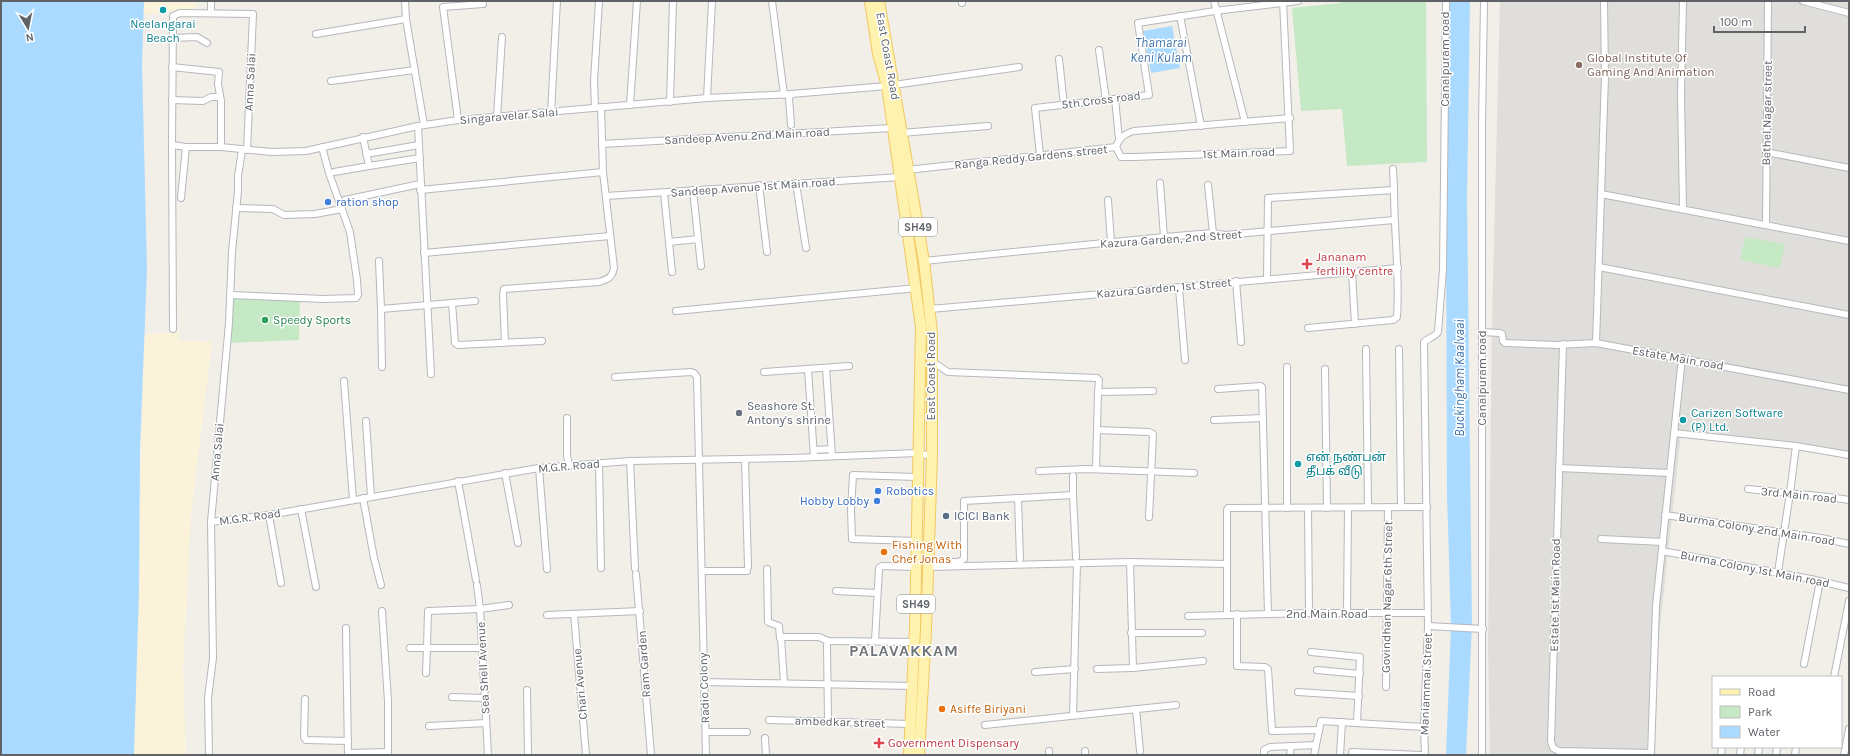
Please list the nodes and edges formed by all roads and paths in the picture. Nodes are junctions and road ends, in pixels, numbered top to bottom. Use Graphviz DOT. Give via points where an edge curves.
graph roads {
  1 [pos="211,1"];
  2 [pos="405,1"];
  3 [pos="558,1"];
  4 [pos="600,1"];
  5 [pos="636,1"];
  6 [pos="673,1"];
  7 [pos="712,1"];
  8 [pos="772,1"];
  9 [pos="870,1"];
  10 [pos="879,1"];
  11 [pos="1214,1"];
  12 [pos="1283,1"];
  13 [pos="1298,1"];
  14 [pos="1446,1"];
  15 [pos="1484,1"];
  16 [pos="1604,1"];
  17 [pos="1683,1"];
  18 [pos="1768,1"];
  19 [pos="1803,1"];
  20 [pos="443,4"];
  21 [pos="483,4"];
  22 [pos="1215,11"];
  23 [pos="210,12"];
  24 [pos="1849,13"];
  25 [pos="1180,16"];
  26 [pos="406,19"];
  27 [pos="316,34"];
  28 [pos="172,38"];
  29 [pos="502,38"];
  30 [pos="207,43"];
  31 [pos="1099,50"];
  32 [pos="1059,59"];
  33 [pos="172,67"];
  34 [pos="1019,67"];
  35 [pos="415,70"];
  36 [pos="331,81"];
  37 [pos="890,85"];
  38 [pos="791,94"];
  39 [pos="784,95"];
  40 [pos="220,97"];
  41 [pos="707,98"];
  42 [pos="1115,99"];
  43 [pos="172,100"];
  44 [pos="1106,100"];
  45 [pos="670,102"];
  46 [pos="630,105"];
  47 [pos="1064,105"];
  48 [pos="598,108"];
  49 [pos="551,113"];
  50 [pos="498,117"];
  51 [pos="1290,118"];
  52 [pos="458,120"];
  53 [pos="1245,122"];
  54 [pos="421,125"];
  55 [pos="791,125"];
  56 [pos="988,126"];
  57 [pos="1201,126"];
  58 [pos="892,128"];
  59 [pos="901,133"];
  60 [pos="363,137"];
  61 [pos="1119,139"];
  62 [pos="602,144"];
  63 [pos="172,145"];
  64 [pos="419,145"];
  65 [pos="186,147"];
  66 [pos="221,147"];
  67 [pos="322,147"];
  68 [pos="1116,147"];
  69 [pos="245,150"];
  70 [pos="1766,152"];
  71 [pos="366,154"];
  72 [pos="1040,155"];
  73 [pos="420,158"];
  74 [pos="369,166"];
  75 [pos="1849,168"];
  76 [pos="1393,169"];
  77 [pos="334,172"];
  78 [pos="604,172"];
  79 [pos="902,173"];
  80 [pos="796,183"];
  81 [pos="1160,183"];
  82 [pos="758,185"];
  83 [pos="1208,185"];
  84 [pos="420,187"];
  85 [pos="693,190"];
  86 [pos="1394,190"];
  87 [pos="664,193"];
  88 [pos="1601,194"];
  89 [pos="606,196"];
  90 [pos="181,198"];
  91 [pos="345,200"];
  92 [pos="1108,200"];
  93 [pos="236,208"];
  94 [pos="342,208"];
  95 [pos="1682,209"];
  96 [pos="1394,220"];
  97 [pos="1766,225"];
  98 [pos="1267,232"];
  99 [pos="1213,233"];
  100 [pos="610,236"];
  101 [pos="1164,237"];
  102 [pos="698,239"];
  103 [pos="1849,241"];
  104 [pos="669,242"];
  105 [pos="1111,242"];
  106 [pos="806,248"];
  107 [pos="767,252"];
  108 [pos="424,254"];
  109 [pos="379,260"];
  110 [pos="924,261"];
  111 [pos="702,266"];
  112 [pos="1599,267"];
  113 [pos="1398,268"];
  114 [pos="672,272"];
  115 [pos="1352,272"];
  116 [pos="1267,278"];
  117 [pos="1236,281"];
  118 [pos="917,288"];
  119 [pos="1179,288"];
  120 [pos="231,296"];
  121 [pos="475,301"];
  122 [pos="452,303"];
  123 [pos="427,305"];
  124 [pos="381,308"];
  125 [pos="930,309"];
  126 [pos="676,311"];
  127 [pos="1849,315"];
  128 [pos="1355,324"];
  129 [pos="1308,328"];
  130 [pos="173,329"];
  131 [pos="1482,332"];
  132 [pos="542,340"];
  133 [pos="505,342"];
  134 [pos="1241,342"];
  135 [pos="1563,344"];
  136 [pos="1596,344"];
  137 [pos="1366,348"];
  138 [pos="1399,350"];
  139 [pos="1682,358"];
  140 [pos="1185,360"];
  141 [pos="933,362"];
  142 [pos="382,366"];
  143 [pos="849,366"];
  144 [pos="1287,367"];
  145 [pos="826,368"];
  146 [pos="808,369"];
  147 [pos="1325,369"];
  148 [pos="764,372"];
  149 [pos="431,374"];
  150 [pos="615,377"];
  151 [pos="344,381"];
  152 [pos="1218,389"];
  153 [pos="1849,390"];
  154 [pos="1153,391"];
  155 [pos="1098,392"];
  156 [pos="567,418"];
  157 [pos="1263,418"];
  158 [pos="1214,420"];
  159 [pos="366,421"];
  160 [pos="1097,430"];
  161 [pos="1674,433"];
  162 [pos="1796,446"];
  163 [pos="832,452"];
  164 [pos="814,453"];
  165 [pos="918,453"];
  166 [pos="1849,455"];
  167 [pos="932,456"];
  168 [pos="745,459"];
  169 [pos="698,460"];
  170 [pos="630,462"];
  171 [pos="599,463"];
  172 [pos="569,465"];
  173 [pos="539,468"];
  174 [pos="1559,468"];
  175 [pos="1096,469"];
  176 [pos="1039,471"];
  177 [pos="1151,471"];
  178 [pos="505,473"];
  179 [pos="1194,473"];
  180 [pos="1670,473"];
  181 [pos="917,476"];
  182 [pos="1073,476"];
  183 [pos="458,482"];
  184 [pos="1748,489"];
  185 [pos="1790,493"];
  186 [pos="1073,495"];
  187 [pos="371,496"];
  188 [pos="363,498"];
  189 [pos="1018,498"];
  190 [pos="352,500"];
  191 [pos="1849,500"];
  192 [pos="1368,507"];
  193 [pos="1388,507"];
  194 [pos="1401,507"];
  195 [pos="1427,507"];
  196 [pos="1287,508"];
  197 [pos="1308,508"];
  198 [pos="1327,508"];
  199 [pos="1348,508"];
  200 [pos="301,509"];
  201 [pos="1265,509"];
  202 [pos="269,515"];
  203 [pos="1665,515"];
  204 [pos="1149,517"];
  205 [pos="211,522"];
  206 [pos="1784,532"];
  207 [pos="1601,539"];
  208 [pos="916,541"];
  209 [pos="1663,542"];
  210 [pos="518,543"];
  211 [pos="1849,544"];
  212 [pos="1662,551"];
  213 [pos="1020,559"];
  214 [pos="1076,560"];
  215 [pos="1130,562"];
  216 [pos="928,564"];
  217 [pos="1227,564"];
  218 [pos="916,567"];
  219 [pos="601,568"];
  220 [pos="547,569"];
  221 [pos="767,569"];
  222 [pos="702,571"];
  223 [pos="1778,572"];
  224 [pos="1820,581"];
  225 [pos="280,582"];
  226 [pos="381,585"];
  227 [pos="316,587"];
  228 [pos="1849,588"];
  229 [pos="836,591"];
  230 [pos="877,593"];
  231 [pos="1849,601"];
  232 [pos="509,605"];
  233 [pos="480,609"];
  234 [pos="382,611"];
  235 [pos="640,611"];
  236 [pos="1310,613"];
  237 [pos="1347,613"];
  238 [pos="1427,613"];
  239 [pos="574,614"];
  240 [pos="1237,614"];
  241 [pos="1268,614"];
  242 [pos="1387,614"];
  243 [pos="547,615"];
  244 [pos="1227,615"];
  245 [pos="1188,616"];
  246 [pos="1428,626"];
  247 [pos="346,628"];
  248 [pos="1483,629"];
  249 [pos="1131,633"];
  250 [pos="1202,634"];
  251 [pos="780,638"];
  252 [pos="828,641"];
  253 [pos="875,641"];
  254 [pos="914,642"];
  255 [pos="410,648"];
  256 [pos="427,648"];
  257 [pos="482,648"];
  258 [pos="1311,652"];
  259 [pos="1203,661"];
  260 [pos="1804,664"];
  261 [pos="1133,668"];
  262 [pos="1075,669"];
  263 [pos="1097,669"];
  264 [pos="1317,670"];
  265 [pos="1035,672"];
  266 [pos="426,673"];
  267 [pos="1360,674"];
  268 [pos="1834,676"];
  269 [pos="704,682"];
  270 [pos="784,683"];
  271 [pos="827,684"];
  272 [pos="912,686"];
  273 [pos="1386,687"];
  274 [pos="527,690"];
  275 [pos="1298,692"];
  276 [pos="1359,696"];
  277 [pos="305,698"];
  278 [pos="452,698"];
  279 [pos="485,698"];
  280 [pos="1176,705"];
  281 [pos="1136,709"];
  282 [pos="1074,715"];
  283 [pos="770,720"];
  284 [pos="828,722"];
  285 [pos="1342,722"];
  286 [pos="486,723"];
  287 [pos="1357,723"];
  288 [pos="910,724"];
  289 [pos="985,725"];
  290 [pos="429,726"];
  291 [pos="1424,727"];
  292 [pos="1849,729"];
  293 [pos="1318,730"];
  294 [pos="706,732"];
  295 [pos="747,732"];
  296 [pos="765,738"];
  297 [pos="348,741"];
  298 [pos="1316,745"];
  299 [pos="1291,746"];
  300 [pos="1140,751"];
  301 [pos="1352,752"];
  302 [pos="388,753"];
  303 [pos="348,754"];
  304 [pos="1650,754"];
  305 [pos="209,755"];
  306 [pos="488,755"];
  307 [pos="528,755"];
  308 [pos="586,755"];
  309 [pos="651,755"];
  310 [pos="706,755"];
  311 [pos="766,755"];
  312 [pos="909,755"];
  313 [pos="919,755"];
  314 [pos="1264,755"];
  315 [pos="1290,755"];
  316 [pos="1314,755"];
  317 [pos="1340,755"];
  318 [pos="1421,755"];
  319 [pos="1425,755"];
  320 [pos="1482,755"];
  321 [pos="1844,755"];
  1 -- 23 [label="street"];
  2 -- 26 [label="street"];
  3 -- 49 [label="street"];
  4 -- 48 [label="street" via="594,81"];
  5 -- 46 [label="street"];
  6 -- 45 [label="street"];
  7 -- 41 [label="street"];
  8 -- 39 [label="street"];
  9 -- 37 [label="main road, East Coast Road / SH49" via="878,54"];
  10 -- 37 [label="main road, East Coast Road / SH49"];
  11 -- 22 [label="street"];
  12 -- 13 [label="street, 5th Cross road"];
  12 -- 22 [label="street, 5th Cross road"];
  12 -- 51 [label="street, 1st Main road"];
  14 -- 195 [label="street, Canalpuram road" via="1443,269 1438,332 1424,342"];
  15 -- 131 [label="street, Canalpuram road"];
  16 -- 88 [label="street" via="1605,76"];
  17 -- 95 [label="street"];
  18 -- 70 [label="street, Bethel Nagar street"];
  19 -- 24 [label="street"];
  20 -- 21 [label="street"];
  20 -- 52 [label="street"];
  22 -- 25 [label="street, 5th Cross road"];
  22 -- 53 [label="street"];
  23 -- 28 [label="street" via="180,13 173,16"];
  23 -- 69 [label="street, Anna Salai" via="253,14"];
  25 -- 42 [label="street, 5th Cross road" via="1138,23 1149,95"];
  25 -- 57 [label="street"];
  26 -- 27 [label="street"];
  26 -- 35 [label="street"];
  28 -- 30 [label="street" via="197,37"];
  28 -- 33 [label="street"];
  29 -- 50 [label="street"];
  31 -- 44 [label="street"];
  32 -- 47 [label="street"];
  33 -- 40 [label="street" via="218,71"];
  33 -- 43 [label="street"];
  34 -- 37 [label="street, Singaravelar Salai"];
  35 -- 36 [label="street"];
  35 -- 54 [label="street"];
  37 -- 38 [label="street, Singaravelar Salai"];
  37 -- 58 [label="main road, East Coast Road / SH49"];
  37 -- 59 [label="main road, East Coast Road / SH49"];
  38 -- 39 [label="street, Singaravelar Salai"];
  38 -- 55 [label="street"];
  39 -- 41 [label="street, Singaravelar Salai"];
  40 -- 43 [label="street" via="211,97 203,101"];
  40 -- 66 [label="street"];
  41 -- 45 [label="street, Singaravelar Salai"];
  42 -- 44 [label="street, 5th Cross road"];
  42 -- 61 [label="street"];
  43 -- 63 [label="street"];
  44 -- 47 [label="street, 5th Cross road"];
  45 -- 46 [label="street, Singaravelar Salai"];
  46 -- 48 [label="street, Singaravelar Salai"];
  47 -- 72 [label="street, 5th Cross road" via="1035,108"];
  48 -- 49 [label="street, Singaravelar Salai"];
  48 -- 62 [label="street"];
  49 -- 50 [label="street, Singaravelar Salai"];
  50 -- 52 [label="street, Singaravelar Salai"];
  51 -- 53 [label="street, Ranga Reddy Gardens street"];
  51 -- 68 [label="street, 1st Main road" via="1290,151 1134,157 1121,156"];
  52 -- 54 [label="street, Singaravelar Salai"];
  53 -- 57 [label="street, Ranga Reddy Gardens street"];
  54 -- 60 [label="street, Singaravelar Salai"];
  54 -- 64 [label="street"];
  56 -- 59 [label="street"];
  57 -- 61 [label="street, Ranga Reddy Gardens street" via="1134,131"];
  58 -- 62 [label="street, Sandeep Avenu 2nd Main road"];
  58 -- 79 [label="main road, East Coast Road / SH49"];
  59 -- 79 [label="main road, East Coast Road / SH49"];
  60 -- 67 [label="street, Singaravelar Salai"];
  60 -- 71 [label="street"];
  61 -- 68 [label="street, Ranga Reddy Gardens street"];
  62 -- 78 [label="street"];
  63 -- 65 [label="street, Singaravelar Salai"];
  63 -- 130 [label="street"];
  64 -- 71 [label="street"];
  64 -- 73 [label="street"];
  65 -- 66 [label="street, Singaravelar Salai"];
  65 -- 90 [label="street"];
  66 -- 69 [label="street, Singaravelar Salai"];
  67 -- 69 [label="street, Singaravelar Salai" via="288,152"];
  67 -- 94 [label="street"];
  68 -- 72 [label="street, Ranga Reddy Gardens street"];
  69 -- 93 [label="street, Anna Salai"];
  70 -- 75 [label="street"];
  70 -- 97 [label="street, Bethel Nagar street"];
  71 -- 74 [label="street"];
  72 -- 79 [label="street, Ranga Reddy Gardens street"];
  73 -- 74 [label="street"];
  73 -- 84 [label="street"];
  74 -- 77 [label="street"];
  76 -- 86 [label="street"];
  78 -- 84 [label="street"];
  78 -- 89 [label="street"];
  79 -- 80 [label="street, Sandeep Avenue 1st Main road"];
  79 -- 110 [label="main road, East Coast Road / SH49"];
  79 -- 118 [label="main road, East Coast Road / SH49"];
  80 -- 82 [label="street, Sandeep Avenue 1st Main road"];
  80 -- 106 [label="street"];
  81 -- 101 [label="street"];
  82 -- 85 [label="street, Sandeep Avenue 1st Main road"];
  82 -- 107 [label="street"];
  83 -- 99 [label="street"];
  84 -- 91 [label="street"];
  84 -- 108 [label="street"];
  85 -- 87 [label="street, Sandeep Avenue 1st Main road"];
  85 -- 102 [label="street"];
  86 -- 96 [label="street"];
  86 -- 98 [label="street" via="1268,198"];
  87 -- 89 [label="street, Sandeep Avenue 1st Main road"];
  87 -- 104 [label="street"];
  88 -- 95 [label="street"];
  88 -- 112 [label="street"];
  89 -- 100 [label="street"];
  92 -- 105 [label="street"];
  93 -- 94 [label="street" via="273,209 284,215 315,214"];
  93 -- 120 [label="street, Anna Salai"];
  94 -- 120 [label="street" via="350,232 357,280 356,298"];
  95 -- 97 [label="street"];
  96 -- 98 [label="street, Kazura Garden, 2nd Street"];
  96 -- 113 [label="street"];
  97 -- 103 [label="street"];
  98 -- 99 [label="street, Kazura Garden, 2nd Street" via="1224,235"];
  98 -- 116 [label="street"];
  99 -- 101 [label="street, Kazura Garden, 2nd Street"];
  100 -- 108 [label="street"];
  100 -- 133 [label="street" via="614,268 610,279 504,289 502,295"];
  101 -- 105 [label="street, Kazura Garden, 2nd Street"];
  102 -- 104 [label="street"];
  102 -- 111 [label="street"];
  104 -- 114 [label="street"];
  105 -- 110 [label="street, Kazura Garden, 2nd Street"];
  108 -- 123 [label="street"];
  109 -- 124 [label="street"];
  110 -- 125 [label="main road, East Coast Road / SH49"];
  112 -- 127 [label="street"];
  112 -- 136 [label="street"];
  113 -- 115 [label="street, Kazura Garden, 1st Street"];
  113 -- 128 [label="street" via="1396,319"];
  115 -- 116 [label="street, Kazura Garden, 1st Street"];
  115 -- 128 [label="street"];
  116 -- 117 [label="street, Kazura Garden, 1st Street"];
  117 -- 119 [label="street, Kazura Garden, 1st Street"];
  117 -- 134 [label="street"];
  118 -- 126 [label="street"];
  118 -- 165 [label="main road, East Coast Road / SH49" via="921,327"];
  119 -- 125 [label="street, Kazura Garden, 1st Street"];
  119 -- 140 [label="street"];
  120 -- 205 [label="street, Anna Salai"];
  121 -- 122 [label="street"];
  122 -- 123 [label="street"];
  122 -- 133 [label="street" via="455,343"];
  123 -- 124 [label="street"];
  123 -- 149 [label="street"];
  124 -- 142 [label="street"];
  125 -- 141 [label="main road, East Coast Road / SH49"];
  128 -- 129 [label="street"];
  131 -- 135 [label="street, Estate Main road" via="1500,333 1505,343"];
  131 -- 248 [label="street, Canalpuram road"];
  132 -- 133 [label="street"];
  135 -- 136 [label="street, Estate Main road"];
  135 -- 174 [label="street, Estate 1st Main Road"];
  136 -- 139 [label="street, Estate Main road"];
  137 -- 192 [label="street"];
  138 -- 194 [label="street"];
  139 -- 153 [label="street, Estate Main road"];
  139 -- 161 [label="street"];
  141 -- 155 [label="street" via="948,372 1097,378"];
  141 -- 167 [label="main road, East Coast Road / SH49"];
  143 -- 145 [label="street"];
  144 -- 196 [label="street"];
  145 -- 146 [label="street"];
  145 -- 163 [label="street"];
  146 -- 148 [label="street"];
  146 -- 164 [label="street"];
  147 -- 198 [label="street"];
  150 -- 169 [label="street, Radio Colony" via="691,372 696,374"];
  151 -- 190 [label="street"];
  152 -- 157 [label="street" via="1262,386"];
  154 -- 155 [label="street"];
  155 -- 160 [label="street"];
  156 -- 172 [label="street"];
  157 -- 158 [label="street"];
  157 -- 201 [label="street"];
  159 -- 187 [label="street"];
  160 -- 175 [label="street"];
  160 -- 177 [label="street" via="1153,434"];
  161 -- 162 [label="street"];
  161 -- 180 [label="street"];
  162 -- 166 [label="street"];
  162 -- 185 [label="street"];
  163 -- 164 [label="street, M.G.R. Road"];
  163 -- 165 [label="street, M.G.R. Road"];
  164 -- 168 [label="street, M.G.R. Road"];
  165 -- 167 [label="street, M.G.R. Road"];
  165 -- 181 [label="main road, East Coast Road / SH49"];
  167 -- 216 [label="main road, East Coast Road / SH49"];
  168 -- 169 [label="street, M.G.R. Road"];
  168 -- 222 [label="street" via="747,569"];
  169 -- 170 [label="street, M.G.R. Road"];
  169 -- 222 [label="street, Radio Colony"];
  170 -- 171 [label="street, M.G.R. Road"];
  170 -- 235 [label="street, Ram Garden" via="635,571"];
  171 -- 172 [label="street, M.G.R. Road"];
  171 -- 219 [label="street"];
  172 -- 173 [label="street, M.G.R. Road"];
  173 -- 178 [label="street, M.G.R. Road"];
  173 -- 220 [label="street"];
  174 -- 180 [label="street"];
  174 -- 304 [label="street, Estate 1st Main Road" via="1553,748 1559,751"];
  175 -- 176 [label="street"];
  175 -- 177 [label="street"];
  177 -- 179 [label="street"];
  177 -- 204 [label="street"];
  178 -- 183 [label="street, M.G.R. Road"];
  178 -- 210 [label="street"];
  180 -- 203 [label="street"];
  181 -- 208 [label="main road, East Coast Road / SH49"];
  181 -- 208 [label="street" via="853,475 851,510 852,539"];
  182 -- 186 [label="street"];
  183 -- 187 [label="street, M.G.R. Road"];
  183 -- 233 [label="street"];
  184 -- 185 [label="street, 3rd Main road"];
  185 -- 191 [label="street, 3rd Main road"];
  185 -- 206 [label="street"];
  186 -- 189 [label="street"];
  186 -- 214 [label="street"];
  187 -- 188 [label="street, M.G.R. Road"];
  188 -- 190 [label="street, M.G.R. Road"];
  188 -- 226 [label="street"];
  189 -- 213 [label="street"];
  189 -- 216 [label="street" via="964,501 964,559 959,562"];
  190 -- 200 [label="street, M.G.R. Road"];
  192 -- 193 [label="street"];
  192 -- 199 [label="street"];
  193 -- 194 [label="street"];
  193 -- 242 [label="street, Govindhan Nagar 6th Street"];
  194 -- 195 [label="street"];
  195 -- 238 [label="street, Canalpuram road"];
  196 -- 197 [label="street"];
  196 -- 201 [label="street"];
  197 -- 198 [label="street"];
  197 -- 236 [label="street"];
  198 -- 199 [label="street"];
  199 -- 237 [label="street"];
  200 -- 202 [label="street, M.G.R. Road"];
  200 -- 227 [label="street"];
  201 -- 217 [label="street" via="1228,509"];
  201 -- 241 [label="street"];
  202 -- 205 [label="street, M.G.R. Road"];
  202 -- 225 [label="street"];
  203 -- 206 [label="street, Burma Colony 2nd Main road"];
  203 -- 209 [label="street"];
  205 -- 305 [label="street, Anna Salai" via="214,658 208,698"];
  206 -- 211 [label="street, Burma Colony 2nd Main road"];
  206 -- 223 [label="street"];
  207 -- 209 [label="street"];
  208 -- 218 [label="main road, East Coast Road / SH49"];
  209 -- 212 [label="street"];
  212 -- 223 [label="street, Burma Colony 1st Main road"];
  212 -- 304 [label="street" via="1653,652"];
  214 -- 215 [label="street"];
  214 -- 216 [label="street"];
  214 -- 262 [label="street"];
  215 -- 217 [label="street"];
  215 -- 249 [label="street"];
  216 -- 313 [label="main road, East Coast Road / SH49"];
  217 -- 244 [label="street"];
  218 -- 230 [label="street" via="879,567"];
  218 -- 254 [label="main road, East Coast Road / SH49"];
  221 -- 251 [label="street" via="768,622 780,626"];
  222 -- 269 [label="street, Radio Colony"];
  223 -- 224 [label="street, Burma Colony 1st Main road"];
  224 -- 228 [label="street, Burma Colony 1st Main road"];
  224 -- 260 [label="street"];
  229 -- 230 [label="street"];
  230 -- 253 [label="street"];
  231 -- 268 [label="street"];
  232 -- 233 [label="street"];
  233 -- 256 [label="street, Sea Shell Avenue" via="428,611"];
  233 -- 257 [label="street, Sea Shell Avenue"];
  234 -- 302 [label="street" via="388,701"];
  235 -- 239 [label="street"];
  235 -- 309 [label="street, Ram Garden"];
  236 -- 237 [label="street, 2nd Main Road"];
  236 -- 241 [label="street, 2nd Main Road"];
  237 -- 242 [label="street, 2nd Main Road"];
  238 -- 242 [label="street, 2nd Main Road"];
  238 -- 246 [label="street, Maniammai Street"];
  239 -- 243 [label="street"];
  239 -- 308 [label="street, Chari Avenue"];
  240 -- 241 [label="street, 2nd Main Road"];
  240 -- 244 [label="street, 2nd Main Road"];
  240 -- 293 [label="street" via="1237,666 1268,669 1272,731"];
  242 -- 273 [label="street, Govindhan Nagar 6th Street"];
  244 -- 245 [label="street, 2nd Main Road"];
  246 -- 248 [label="street"];
  246 -- 291 [label="street, Maniammai Street"];
  247 -- 297 [label="street"];
  248 -- 320 [label="street, Canalpuram road"];
  249 -- 250 [label="street"];
  249 -- 261 [label="street"];
  251 -- 252 [label="street" via="819,637"];
  251 -- 270 [label="street"];
  252 -- 253 [label="street"];
  252 -- 271 [label="street"];
  253 -- 254 [label="street"];
  254 -- 272 [label="main road, East Coast Road / SH49"];
  255 -- 256 [label="street"];
  256 -- 257 [label="street"];
  256 -- 266 [label="street"];
  257 -- 279 [label="street, Sea Shell Avenue"];
  258 -- 267 [label="street" via="1359,656"];
  259 -- 261 [label="street"];
  261 -- 263 [label="street"];
  262 -- 265 [label="street"];
  262 -- 282 [label="street"];
  264 -- 267 [label="street"];
  267 -- 276 [label="street"];
  269 -- 270 [label="street"];
  269 -- 294 [label="street, Radio Colony"];
  270 -- 271 [label="street"];
  271 -- 272 [label="street"];
  271 -- 284 [label="street"];
  272 -- 288 [label="main road, East Coast Road / SH49"];
  274 -- 307 [label="street"];
  275 -- 276 [label="street"];
  276 -- 287 [label="street"];
  277 -- 297 [label="street" via="306,740"];
  278 -- 279 [label="street"];
  279 -- 286 [label="street, Sea Shell Avenue"];
  280 -- 281 [label="street"];
  281 -- 282 [label="street"];
  281 -- 300 [label="street"];
  282 -- 289 [label="street"];
  283 -- 284 [label="street, ambedkar street"];
  284 -- 288 [label="street, ambedkar street"];
  285 -- 287 [label="street"];
  285 -- 293 [label="street" via="1321,721"];
  285 -- 317 [label="street"];
  286 -- 290 [label="street"];
  286 -- 306 [label="street, Sea Shell Avenue"];
  287 -- 291 [label="street"];
  288 -- 312 [label="main road, East Coast Road / SH49"];
  291 -- 319 [label="street, Maniammai Street"];
  292 -- 321 [label="street"];
  293 -- 298 [label="street"];
  294 -- 295 [label="street"];
  294 -- 310 [label="street, Radio Colony"];
  296 -- 311 [label="street"];
  297 -- 303 [label="street"];
  298 -- 299 [label="street"];
  298 -- 316 [label="street"];
  299 -- 314 [label="street" via="1267,748"];
  299 -- 315 [label="street"];
  301 -- 318 [label="street"];
  302 -- 303 [label="street"];
}
